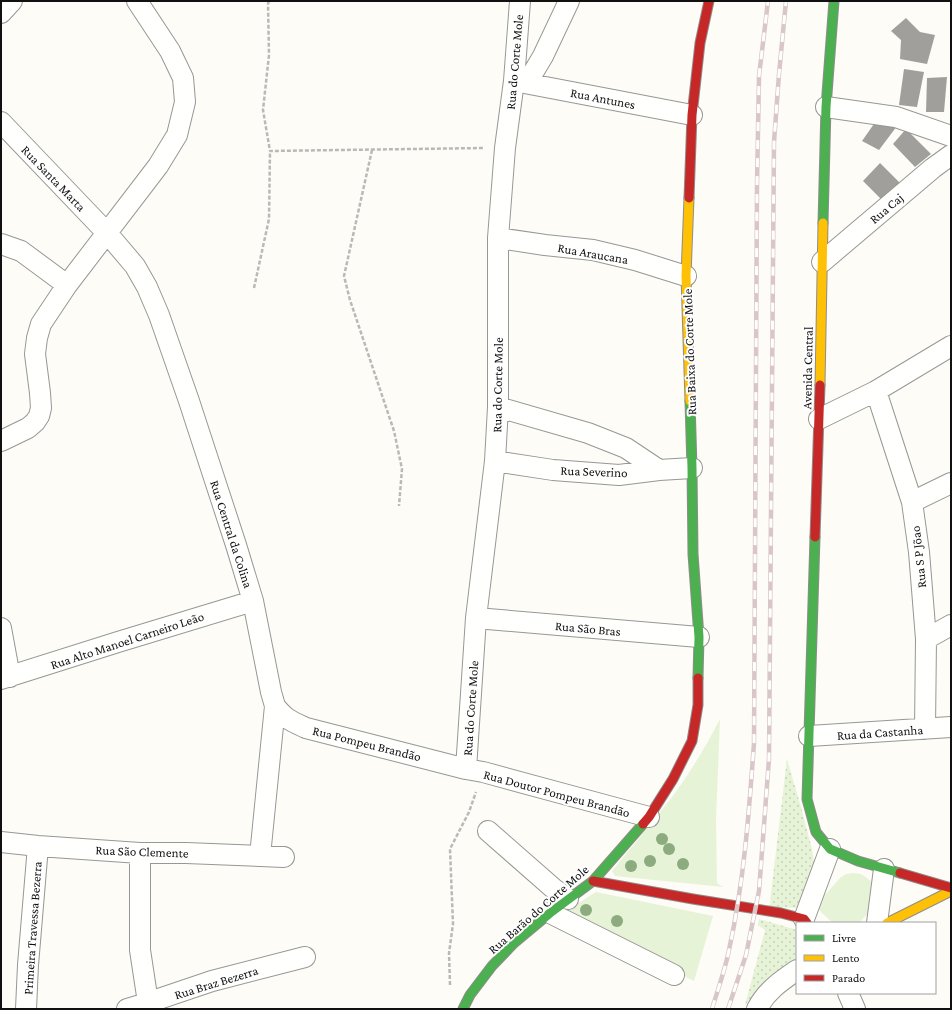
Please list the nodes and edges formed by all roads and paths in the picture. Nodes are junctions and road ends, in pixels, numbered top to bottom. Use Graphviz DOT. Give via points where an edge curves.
graph roads {
  1 [pos="12,1"];
  2 [pos="137,1"];
  3 [pos="269,1"];
  4 [pos="520,1"];
  5 [pos="569,1"];
  6 [pos="708,1"];
  7 [pos="834,1"];
  8 [pos="1,13"];
  9 [pos="520,82"];
  10 [pos="826,107"];
  11 [pos="692,116"];
  12 [pos="1,122"];
  13 [pos="951,136"];
  14 [pos="504,148"];
  15 [pos="372,150"];
  16 [pos="270,151"];
  17 [pos="951,155"];
  18 [pos="107,233"];
  19 [pos="498,238"];
  20 [pos="1,244"];
  21 [pos="822,262"];
  22 [pos="686,276"];
  23 [pos="67,285"];
  24 [pos="254,288"];
  25 [pos="951,346"];
  26 [pos="876,391"];
  27 [pos="498,407"];
  28 [pos="819,420"];
  29 [pos="1,441"];
  30 [pos="495,461"];
  31 [pos="692,468"];
  32 [pos="659,470"];
  33 [pos="951,483"];
  34 [pos="912,502"];
  35 [pos="399,506"];
  36 [pos="253,601"];
  37 [pos="476,618"];
  38 [pos="951,624"];
  39 [pos="1,628"];
  40 [pos="699,637"];
  41 [pos="926,639"];
  42 [pos="6,678"];
  43 [pos="698,705"];
  44 [pos="275,706"];
  45 [pos="951,727"];
  46 [pos="925,729"];
  47 [pos="810,736"];
  48 [pos="475,771"];
  49 [pos="648,817"];
  50 [pos="488,831"];
  51 [pos="1,842"];
  52 [pos="38,846"];
  53 [pos="830,849"];
  54 [pos="140,853"];
  55 [pos="260,856"];
  56 [pos="284,857"];
  57 [pos="884,869"];
  58 [pos="593,881"];
  59 [pos="951,889"];
  60 [pos="568,900"];
  61 [pos="550,913"];
  62 [pos="806,921"];
  63 [pos="877,922"];
  64 [pos="890,922"];
  65 [pos="304,957"];
  66 [pos="796,971"];
  67 [pos="674,975"];
  68 [pos="450,989"];
  69 [pos="848,994"];
  70 [pos="148,1006"];
  71 [pos="26,1009"];
  72 [pos="127,1009"];
  73 [pos="463,1009"];
  74 [pos="757,1009"];
  75 [pos="855,1009"];
  1 -- 8 [label="street"];
  2 -- 18 [label="street" via="170,51 183,78 185,102 177,135 158,166"];
  3 -- 16 [label="path" via="269,55 263,110"];
  4 -- 9 [label="street, Rua do Corte Mole"];
  5 -- 9 [label="street" via="543,56"];
  6 -- 11 [label="street, Rua Baixa do Corte Mole" via="700,43"];
  7 -- 10 [label="street, Avenida Central"];
  9 -- 11 [label="street, Rua Antunes"];
  9 -- 14 [label="street, Rua do Corte Mole"];
  10 -- 13 [label="street" via="896,117"];
  10 -- 21 [label="street, Avenida Central"];
  11 -- 22 [label="street, Rua Baixa do Corte Mole"];
  12 -- 18 [label="street, Rua Santa Marta"];
  14 -- 15 [label="path"];
  14 -- 19 [label="street, Rua do Corte Mole"];
  15 -- 16 [label="path"];
  15 -- 35 [label="path" via="344,276 394,431 402,469"];
  16 -- 24 [label="path" via="269,219"];
  17 -- 21 [label="street, Rua Caj"];
  18 -- 23 [label="street"];
  18 -- 36 [label="street, Rua Central da Colina" via="135,266 159,315"];
  19 -- 22 [label="street, Rua Araucana" via="592,250"];
  19 -- 27 [label="street, Rua do Corte Mole"];
  20 -- 23 [label="street" via="21,251"];
  21 -- 28 [label="street, Avenida Central"];
  22 -- 31 [label="street, Rua Baixa do Corte Mole"];
  23 -- 29 [label="street" via="41,324 36,338 35,354 41,408 38,416 28,428"];
  25 -- 26 [label="street"];
  26 -- 28 [label="street"];
  26 -- 34 [label="street, Rua S P Jõao"];
  27 -- 30 [label="street, Rua do Corte Mole"];
  27 -- 32 [label="street" via="588,433 626,448"];
  28 -- 47 [label="street, Avenida Central"];
  30 -- 32 [label="street, Rua Severino" via="553,470 619,475"];
  30 -- 37 [label="street, Rua do Corte Mole"];
  31 -- 32 [label="street, Rua Severino"];
  31 -- 40 [label="street, Rua Baixa do Corte Mole"];
  33 -- 34 [label="street"];
  34 -- 41 [label="street, Rua S P Jõao"];
  36 -- 42 [label="street, Rua Alto Manoel Carneiro Leão"];
  36 -- 44 [label="street, Rua Central da Colina"];
  37 -- 40 [label="street, Rua São Bras"];
  37 -- 48 [label="street, Rua do Corte Mole"];
  38 -- 41 [label="street"];
  39 -- 42 [label="street"];
  40 -- 43 [label="street, Rua Baixa do Corte Mole"];
  41 -- 46 [label="street, Rua S P Jõao"];
  43 -- 49 [label="street, Rua Barão do Corte Mole" via="692,741 673,779"];
  44 -- 48 [label="street, Rua Pompeu Brandão" via="283,716 306,728"];
  44 -- 55 [label="street, Rua Central da Colina"];
  45 -- 46 [label="street, Rua da Castanha"];
  46 -- 47 [label="street, Rua da Castanha"];
  47 -- 53 [label="street, Avenida Central" via="807,798 816,832"];
  48 -- 49 [label="street, Rua Doutor Pompeu Brandão"];
  48 -- 68 [label="path" via="469,812 450,849 453,924 449,953"];
  49 -- 58 [label="street, Rua Barão do Corte Mole"];
  50 -- 60 [label="street"];
  51 -- 52 [label="street, Rua São Clemente"];
  52 -- 54 [label="street, Rua São Clemente"];
  52 -- 71 [label="street, Primeira Travessa Bezerra"];
  53 -- 57 [label="street" via="848,858"];
  53 -- 62 [label="street"];
  54 -- 55 [label="street, Rua São Clemente"];
  54 -- 70 [label="street" via="140,950"];
  55 -- 56 [label="street, Rua São Clemente"];
  57 -- 59 [label="street"];
  57 -- 63 [label="street"];
  58 -- 60 [label="street, Rua Barão do Corte Mole"];
  58 -- 62 [label="street" via="782,913"];
  59 -- 64 [label="street"];
  60 -- 61 [label="street, Rua Barão do Corte Mole"];
  61 -- 67 [label="street"];
  61 -- 73 [label="street, Rua Barão do Corte Mole" via="514,943 492,966 470,995"];
  65 -- 70 [label="street, Rua Braz Bezerra" via="212,982"];
  66 -- 74 [label="street" via="769,991"];
  69 -- 75 [label="street"];
  70 -- 72 [label="street, Rua Braz Bezerra"];
}
